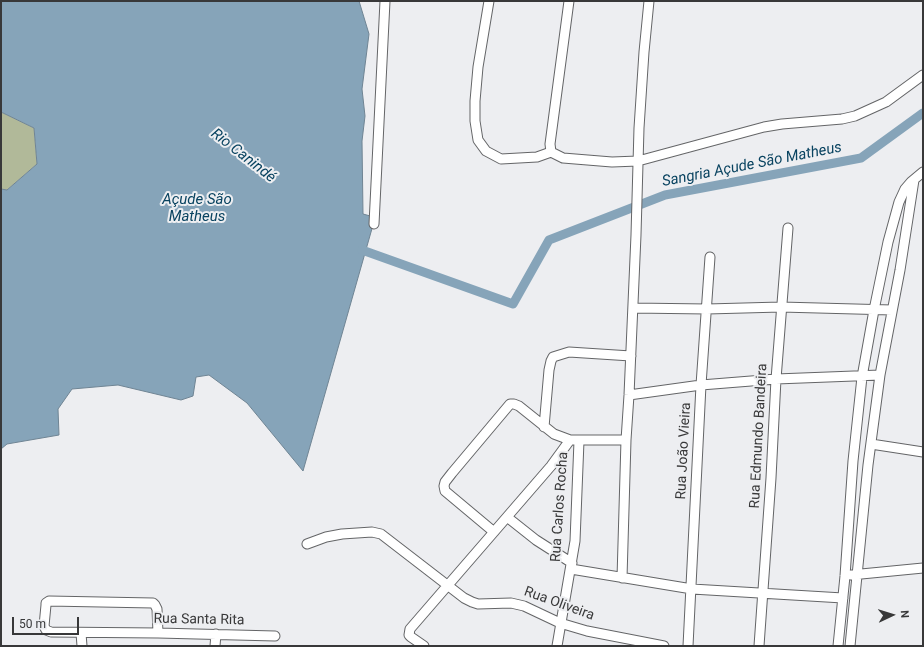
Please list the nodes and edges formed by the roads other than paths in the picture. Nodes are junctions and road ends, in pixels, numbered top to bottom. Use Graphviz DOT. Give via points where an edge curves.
graph roads {
  1 [pos="385,1"];
  2 [pos="489,1"];
  3 [pos="569,1"];
  4 [pos="650,1"];
  5 [pos="923,75"];
  6 [pos="552,152"];
  7 [pos="638,161"];
  8 [pos="923,172"];
  9 [pos="914,178"];
  10 [pos="374,224"];
  11 [pos="788,228"];
  12 [pos="710,256"];
  13 [pos="781,307"];
  14 [pos="633,308"];
  15 [pos="707,309"];
  16 [pos="874,310"];
  17 [pos="892,310"];
  18 [pos="631,356"];
  19 [pos="880,376"];
  20 [pos="862,377"];
  21 [pos="776,379"];
  22 [pos="701,385"];
  23 [pos="629,395"];
  24 [pos="544,427"];
  25 [pos="626,440"];
  26 [pos="574,441"];
  27 [pos="871,444"];
  28 [pos="923,452"];
  29 [pos="507,517"];
  30 [pos="494,532"];
  31 [pos="307,544"];
  32 [pos="571,566"];
  33 [pos="923,568"];
  34 [pos="857,575"];
  35 [pos="845,576"];
  36 [pos="622,578"];
  37 [pos="448,586"];
  38 [pos="692,589"];
  39 [pos="763,594"];
  40 [pos="843,598"];
  41 [pos="560,623"];
  42 [pos="81,632"];
  43 [pos="158,633"];
  44 [pos="216,634"];
  45 [pos="275,636"];
  46 [pos="82,646"];
  47 [pos="215,646"];
  48 [pos="424,646"];
  49 [pos="557,646"];
  50 [pos="664,646"];
  51 [pos="688,646"];
  52 [pos="759,646"];
  53 [pos="838,646"];
  54 [pos="850,646"];
  1 -- 10 [label="street"];
  2 -- 6 [label="street" via="475,101 474,121 478,140 486,151 501,159 537,157"];
  3 -- 6 [label="street" via="550,144"];
  4 -- 7 [label="street" via="644,52"];
  5 -- 7 [label="street" via="886,102 855,116 764,127"];
  6 -- 7 [label="street" via="563,158 581,160"];
  7 -- 14 [label="street"];
  8 -- 9 [label="street"];
  9 -- 16 [label="street" via="899,202"];
  9 -- 17 [label="street"];
  11 -- 13 [label="street, Rua Edmundo Bandeira"];
  12 -- 15 [label="street, Rua João Vieira"];
  13 -- 15 [label="street"];
  13 -- 16 [label="street"];
  13 -- 21 [label="street, Rua Edmundo Bandeira"];
  14 -- 15 [label="street"];
  14 -- 18 [label="street"];
  15 -- 22 [label="street, Rua João Vieira"];
  16 -- 17 [label="street"];
  16 -- 20 [label="street"];
  17 -- 19 [label="street"];
  18 -- 23 [label="street"];
  18 -- 24 [label="street" via="569,352 553,357 549,370"];
  19 -- 20 [label="street"];
  19 -- 27 [label="street"];
  20 -- 21 [label="street"];
  20 -- 35 [label="street"];
  21 -- 22 [label="street"];
  21 -- 39 [label="street, Rua Edmundo Bandeira"];
  22 -- 23 [label="street"];
  22 -- 38 [label="street, Rua João Vieira"];
  23 -- 25 [label="street"];
  24 -- 26 [label="street" via="554,434"];
  24 -- 30 [label="street" via="519,406 510,404 445,482 445,491"];
  25 -- 26 [label="street"];
  25 -- 36 [label="street"];
  26 -- 29 [label="street"];
  26 -- 32 [label="street, Rua Carlos Rocha" via="575,534"];
  27 -- 28 [label="street"];
  27 -- 34 [label="street"];
  29 -- 30 [label="street"];
  29 -- 32 [label="street"];
  30 -- 37 [label="street"];
  31 -- 37 [label="street, Rua Oliveira" via="326,536 372,532 381,534"];
  32 -- 36 [label="street"];
  32 -- 41 [label="street, Rua Carlos Rocha"];
  33 -- 34 [label="street"];
  34 -- 35 [label="street"];
  34 -- 54 [label="street"];
  35 -- 40 [label="street"];
  36 -- 38 [label="street"];
  37 -- 41 [label="street, Rua Oliveira" via="464,598 478,604 512,603"];
  37 -- 48 [label="street" via="410,629 409,635"];
  38 -- 39 [label="street"];
  38 -- 51 [label="street, Rua João Vieira"];
  39 -- 40 [label="street"];
  39 -- 52 [label="street, Rua Edmundo Bandeira"];
  40 -- 53 [label="street"];
  41 -- 49 [label="street, Rua Carlos Rocha"];
  41 -- 50 [label="street, Rua Oliveira"];
  42 -- 43 [label="street, Rua Santa Rita"];
  42 -- 43 [label="street, Rua Santa Rita" via="46,630 46,603 153,603 157,609"];
  42 -- 46 [label="street"];
  43 -- 44 [label="street, Rua Santa Rita"];
  44 -- 45 [label="street, Rua Santa Rita"];
  44 -- 47 [label="street"];
}
